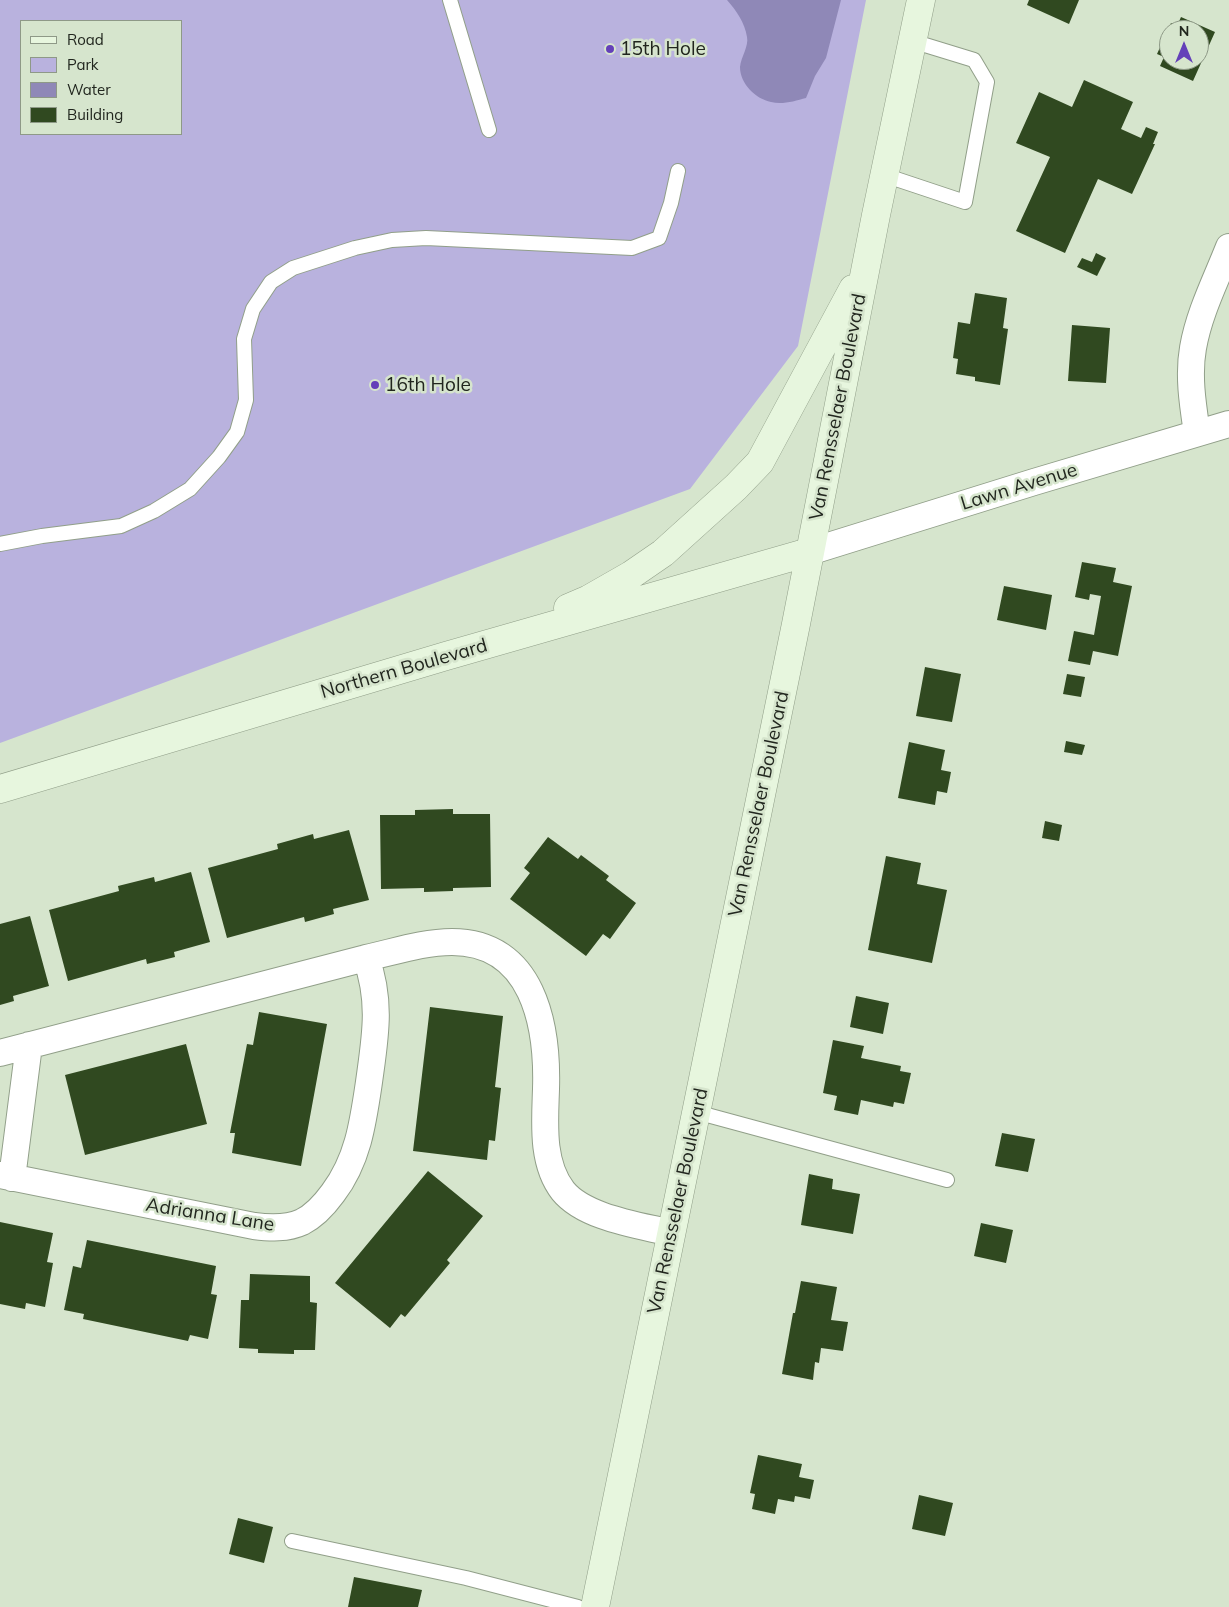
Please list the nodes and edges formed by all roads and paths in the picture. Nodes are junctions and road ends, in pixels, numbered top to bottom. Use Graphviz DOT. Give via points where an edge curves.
graph roads {
  1 [pos="450,0"];
  2 [pos="921,0"];
  3 [pos="912,41"];
  4 [pos="489,130"];
  5 [pos="678,171"];
  6 [pos="884,175"];
  7 [pos="1229,247"];
  8 [pos="866,266"];
  9 [pos="1229,424"];
  10 [pos="1197,433"];
  11 [pos="0,544"];
  12 [pos="809,552"];
  13 [pos="446,656"];
  14 [pos="0,789"];
  15 [pos="366,958"];
  16 [pos="29,1045"];
  17 [pos="0,1053"];
  18 [pos="696,1112"];
  19 [pos="6,1177"];
  20 [pos="947,1180"];
  21 [pos="671,1233"];
  22 [pos="292,1541"];
  23 [pos="578,1607"];
  24 [pos="595,1607"];
  1 -- 4 [label="lane"];
  2 -- 3 [label="main road, Van Rensselaer Boulevard"];
  3 -- 6 [label="main road, Van Rensselaer Boulevard"];
  3 -- 6 [label="lane" via="974,60 987,82 965,202"];
  5 -- 11 [label="lane" via="658,238 632,248 400,239 355,248 293,268 271,282 252,309 244,340 246,400 237,432 190,489 121,526"];
  6 -- 8 [label="main road, Van Rensselaer Boulevard"];
  7 -- 10 [label="street" via="1203,312 1193,348 1192,387"];
  8 -- 12 [label="main road, Van Rensselaer Boulevard"];
  8 -- 13 [label="main road" via="760,462 736,487 663,553 631,575 589,599"];
  9 -- 10 [label="street, Lawn Avenue"];
  10 -- 12 [label="street, Lawn Avenue"];
  12 -- 13 [label="main road, Northern Boulevard"];
  12 -- 18 [label="main road, Van Rensselaer Boulevard"];
  13 -- 14 [label="main road, Northern Boulevard"];
  15 -- 16 [label="street"];
  15 -- 19 [label="street, Adrianna Lane" via="373,978 376,1022 359,1142 353,1160 326,1203 303,1221 282,1227 254,1226"];
  15 -- 21 [label="street" via="452,942 480,946 503,958 530,989 540,1018 545,1052 546,1142 550,1166 558,1183 572,1200 592,1212"];
  16 -- 17 [label="street"];
  16 -- 19 [label="street, Adrianna Lane"];
  18 -- 20 [label="lane"];
  18 -- 21 [label="main road, Van Rensselaer Boulevard"];
  21 -- 24 [label="main road, Van Rensselaer Boulevard"];
  22 -- 23 [label="lane" via="466,1578"];
}
